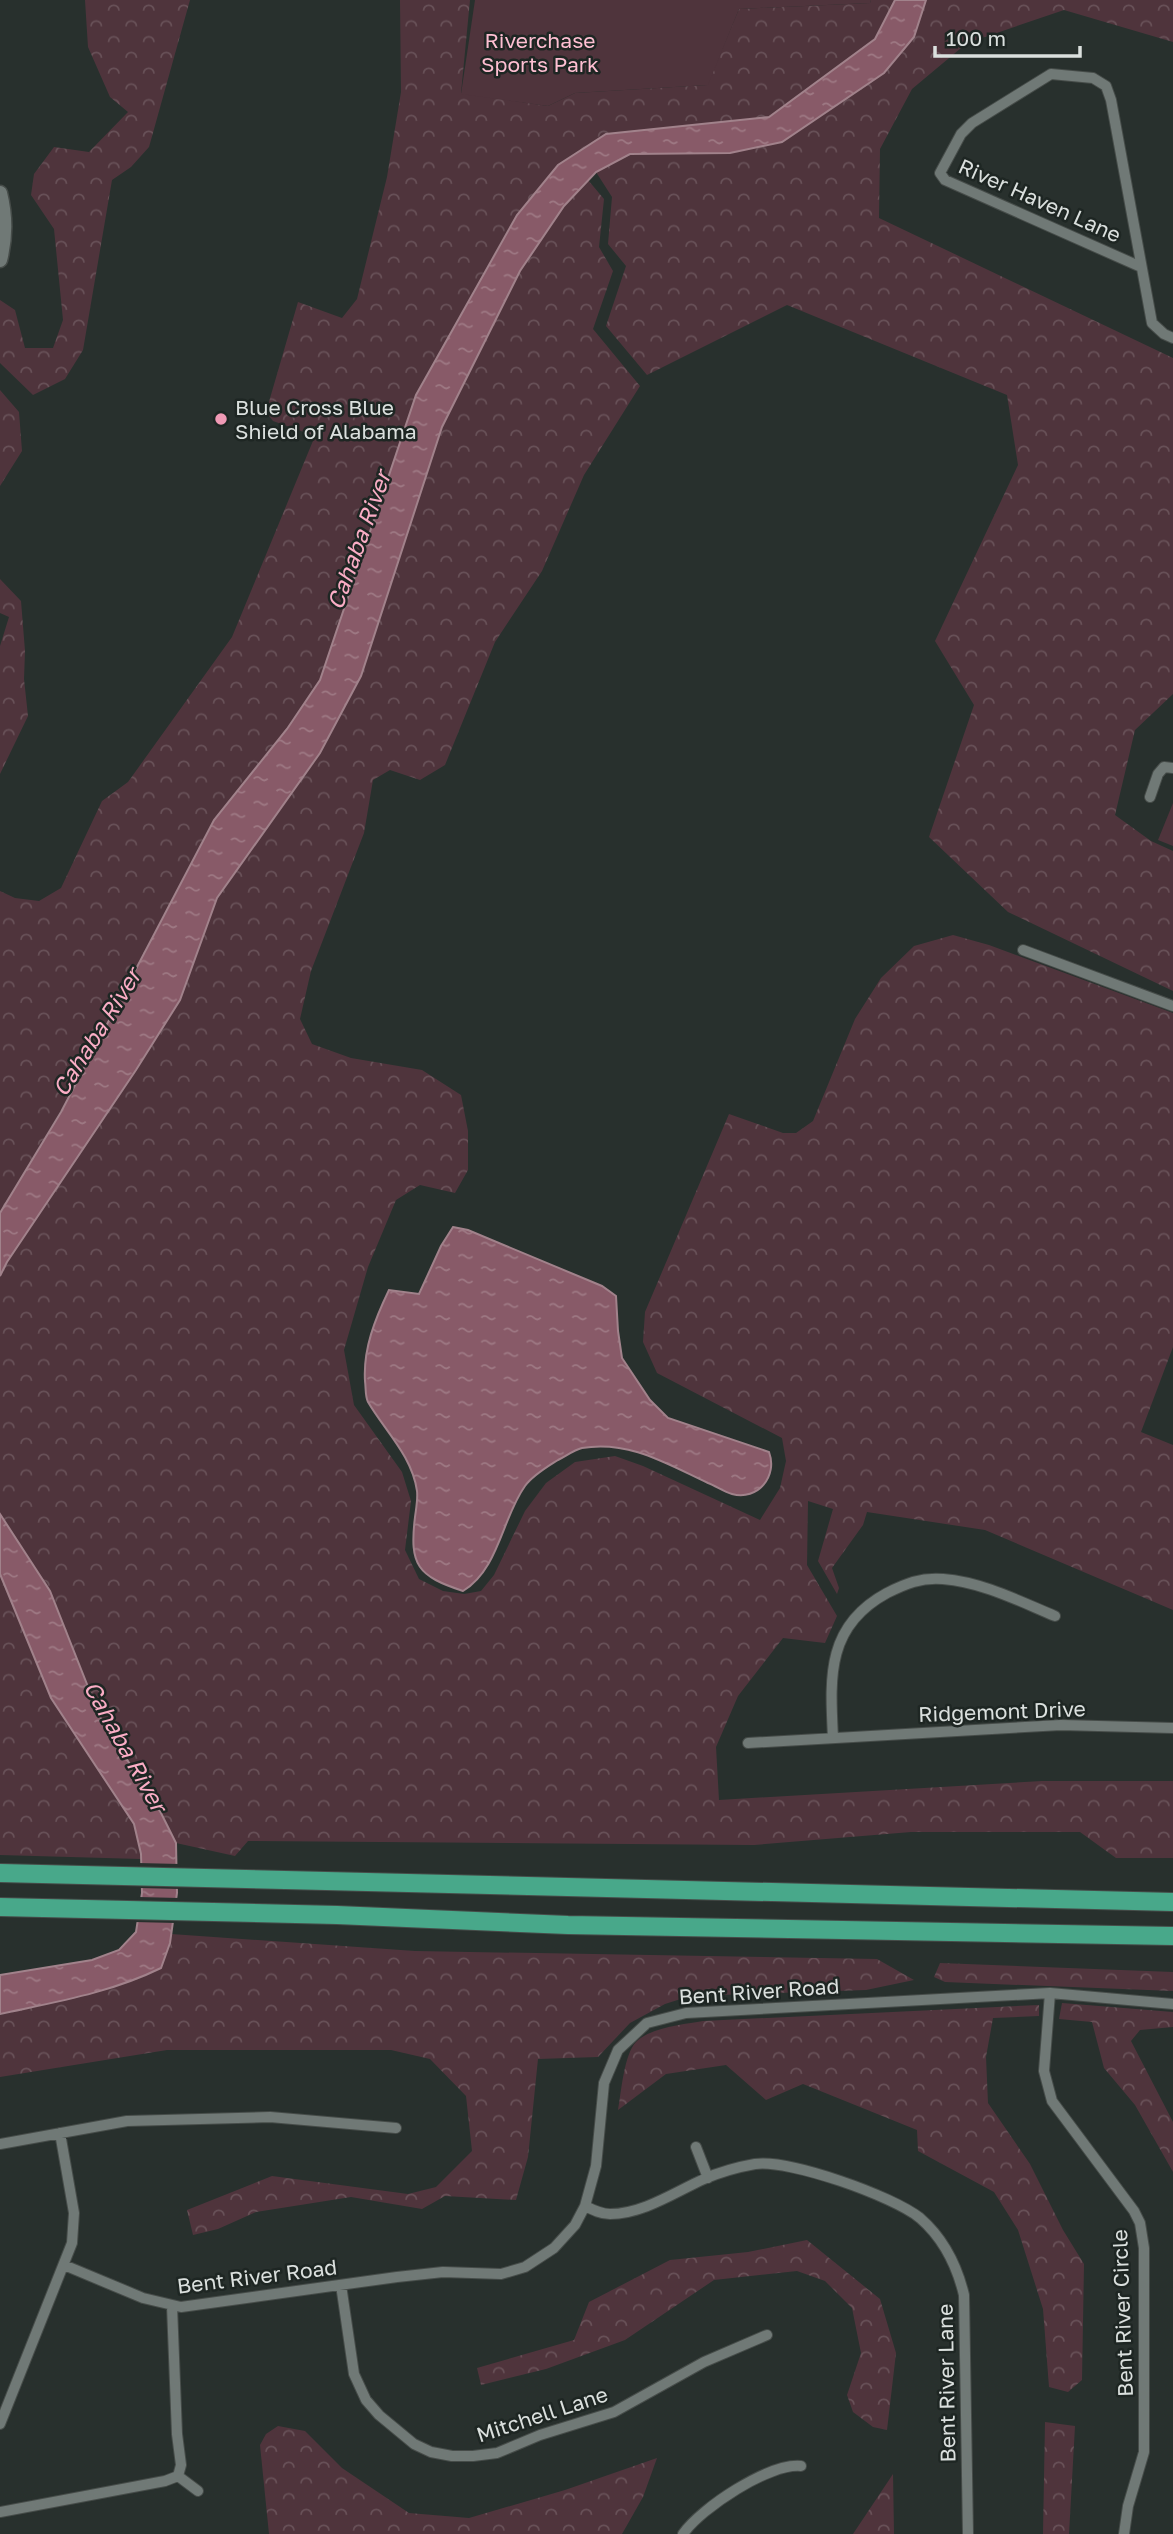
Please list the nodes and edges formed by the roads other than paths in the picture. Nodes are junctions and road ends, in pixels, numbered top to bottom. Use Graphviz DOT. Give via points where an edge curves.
graph roads {
  1 [pos="0,193"];
  2 [pos="0,260"];
  3 [pos="1141,267"];
  4 [pos="1173,338"];
  5 [pos="1173,768"];
  6 [pos="1150,797"];
  7 [pos="1023,950"];
  8 [pos="1173,1006"];
  9 [pos="1055,1616"];
  10 [pos="1173,1728"];
  11 [pos="833,1738"];
  12 [pos="748,1742"];
  13 [pos="0,1873"];
  14 [pos="1173,1902"];
  15 [pos="0,1907"];
  16 [pos="1173,1936"];
  17 [pos="1050,1993"];
  18 [pos="1173,2004"];
  19 [pos="396,2128"];
  20 [pos="60,2133"];
  21 [pos="0,2144"];
  22 [pos="696,2147"];
  23 [pos="708,2178"];
  24 [pos="585,2206"];
  25 [pos="64,2265"];
  26 [pos="341,2285"];
  27 [pos="172,2306"];
  28 [pos="767,2334"];
  29 [pos="0,2424"];
  30 [pos="801,2466"];
  31 [pos="178,2476"];
  32 [pos="198,2491"];
  33 [pos="0,2512"];
  34 [pos="683,2534"];
  35 [pos="968,2534"];
  36 [pos="1124,2534"];
  1 -- 2 [label="street" via="5,224"];
  3 -- 3 [label="street, River Haven Lane" via="1106,86 1093,78 1051,74 961,134 940,173 945,180"];
  3 -- 4 [label="street, River Haven Lane" via="1152,323"];
  5 -- 6 [label="street" via="1164,767 1158,774"];
  7 -- 8 [label="street"];
  9 -- 11 [label="street" via="988,1588 942,1578 910,1581 874,1600 846,1627 834,1658"];
  10 -- 11 [label="street, Ridgemont Drive" via="1061,1725"];
  11 -- 12 [label="street, Ridgemont Drive"];
  13 -- 14 [label="highway"];
  15 -- 16 [label="highway" via="568,1925"];
  17 -- 18 [label="street, Bent River Road"];
  17 -- 24 [label="street, Bent River Road" via="685,2013 647,2023 618,2050 607,2073 596,2166"];
  17 -- 36 [label="street, Bent River Circle" via="1044,2071 1052,2101 1129,2202 1142,2232 1144,2452"];
  19 -- 20 [label="street" via="247,2117 127,2121"];
  20 -- 21 [label="street"];
  20 -- 25 [label="street" via="74,2223"];
  22 -- 23 [label="street"];
  23 -- 24 [label="street, Bent River Lane" via="627,2212 606,2214"];
  23 -- 35 [label="street, Bent River Lane" via="759,2164 792,2166 907,2209 946,2249 964,2295"];
  24 -- 26 [label="street, Bent River Road" via="554,2249 524,2267 501,2274 443,2272"];
  25 -- 27 [label="street, Bent River Road"];
  25 -- 29 [label="street"];
  26 -- 27 [label="street, Bent River Road"];
  26 -- 28 [label="street, Mitchell Lane" via="355,2374 366,2400 414,2444 452,2456 497,2453 606,2416 694,2366"];
  27 -- 31 [label="street"];
  30 -- 34 [label="street" via="767,2472 700,2514"];
  31 -- 32 [label="street"];
  31 -- 33 [label="street"];
}
